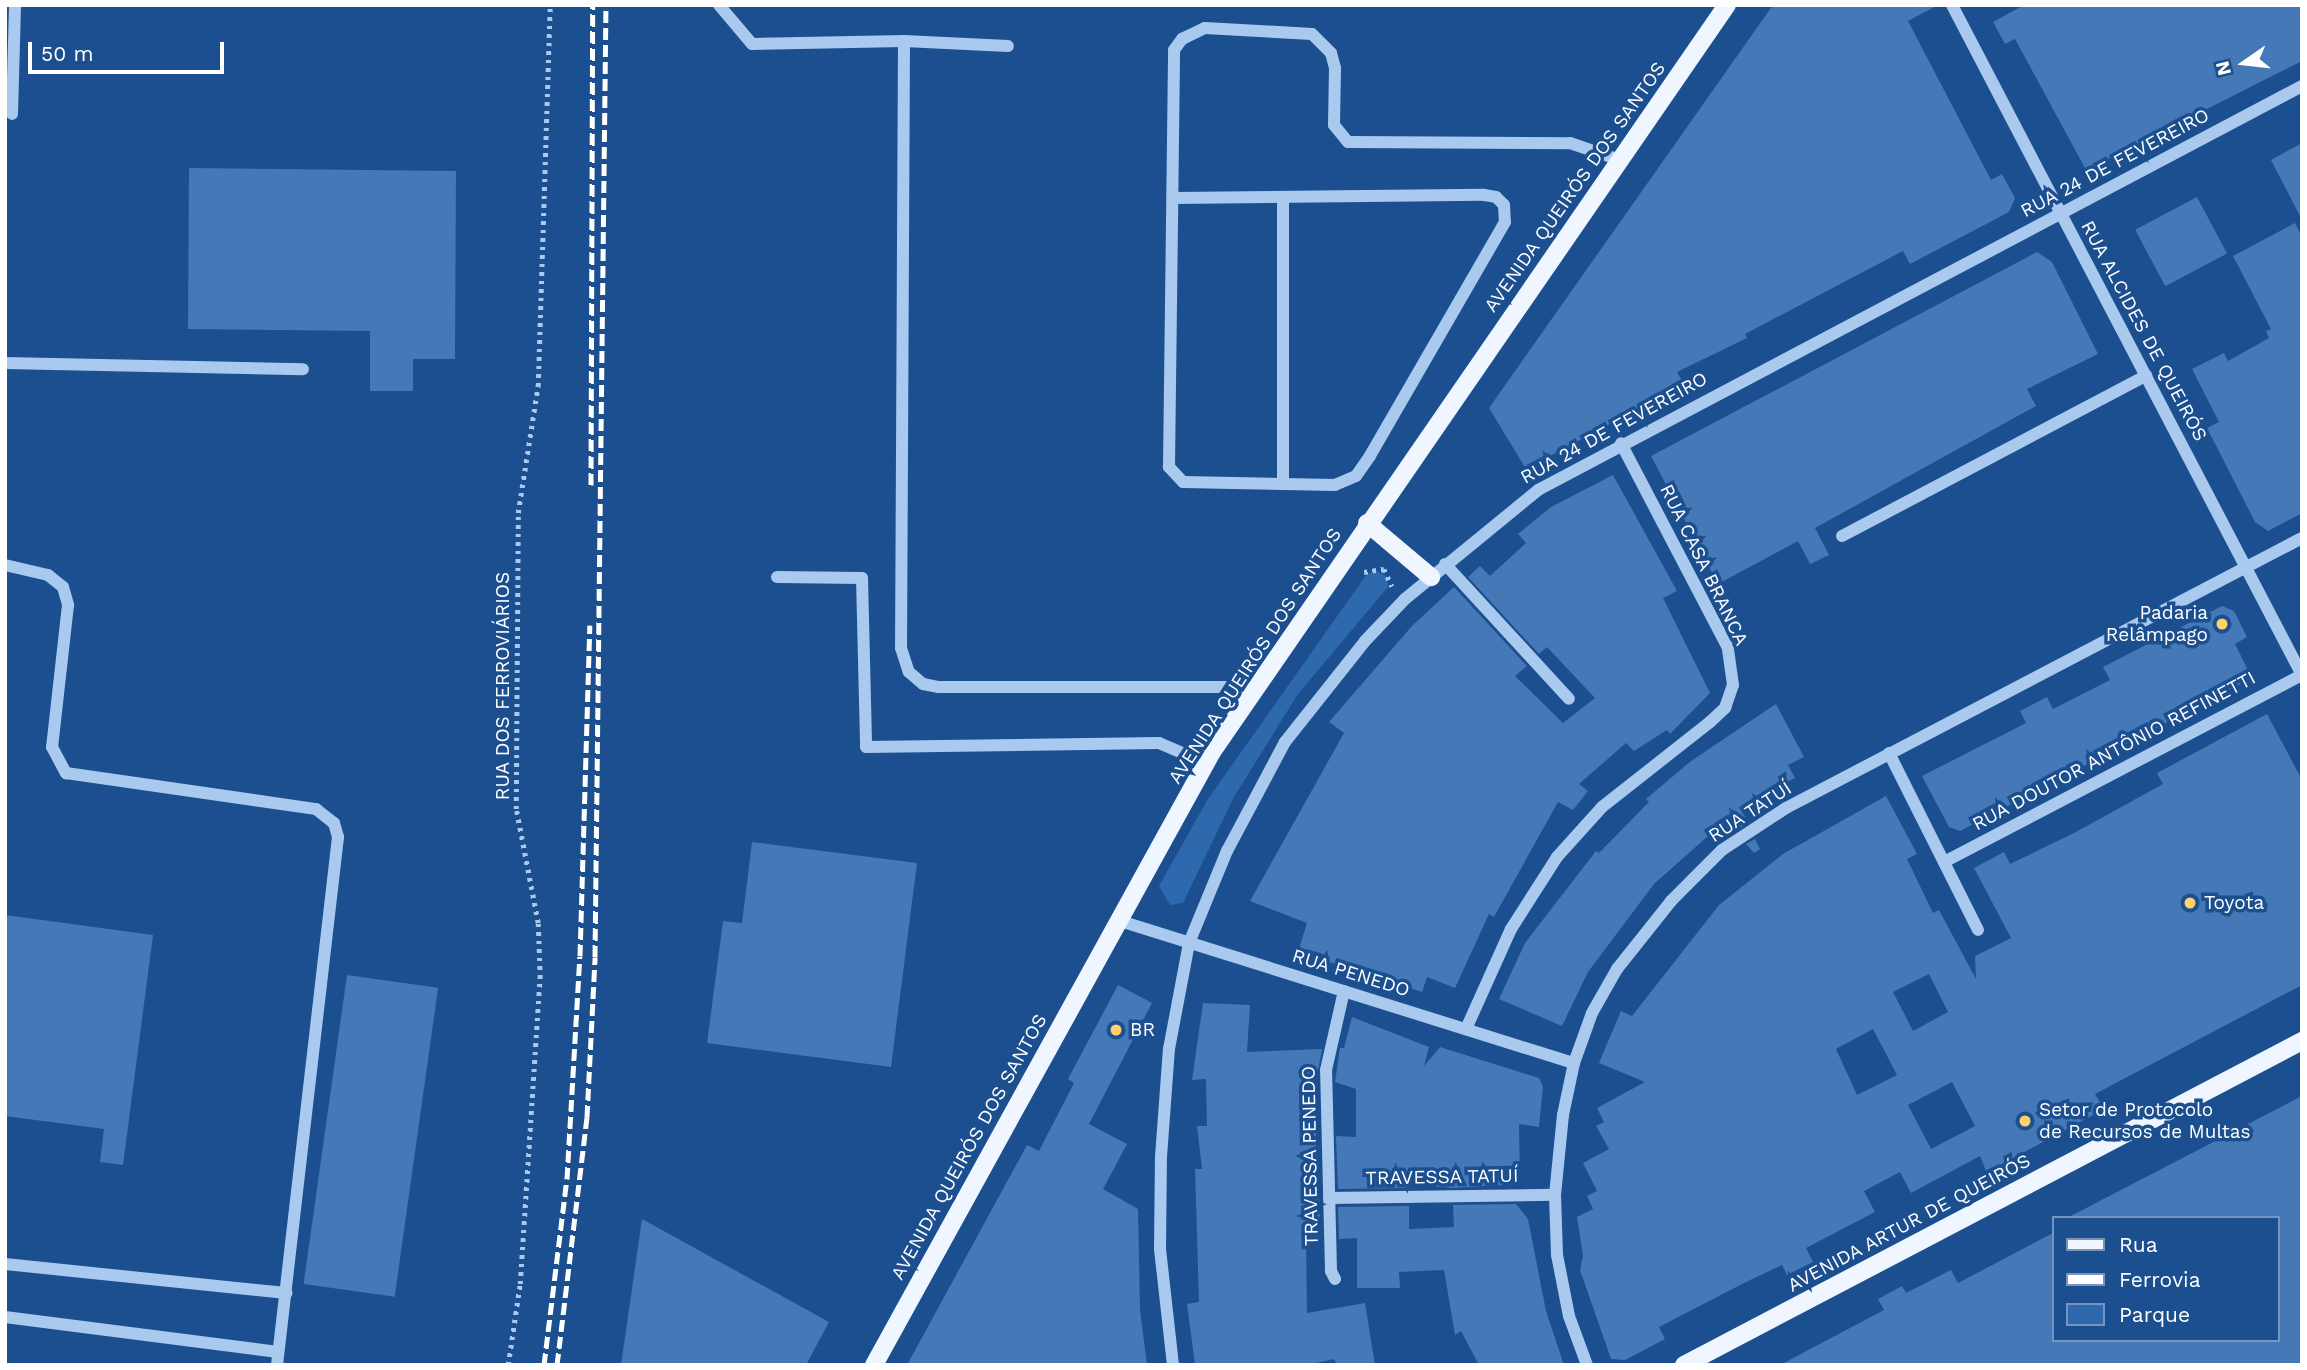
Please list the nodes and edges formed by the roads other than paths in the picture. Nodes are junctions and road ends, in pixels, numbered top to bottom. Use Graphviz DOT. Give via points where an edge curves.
graph roads {
  1 [pos="15,5"];
  2 [pos="719,5"];
  3 [pos="1727,5"];
  4 [pos="1953,6"];
  5 [pos="904,41"];
  6 [pos="1008,46"];
  7 [pos="2302,86"];
  8 [pos="12,114"];
  9 [pos="1620,160"];
  10 [pos="1283,197"];
  11 [pos="1172,198"];
  12 [pos="2061,214"];
  13 [pos="5,363"];
  14 [pos="303,369"];
  15 [pos="2146,376"];
  16 [pos="1621,443"];
  17 [pos="1283,484"];
  18 [pos="1367,523"];
  19 [pos="1842,536"];
  20 [pos="2302,538"];
  21 [pos="1445,564"];
  22 [pos="5,565"];
  23 [pos="2246,567"];
  24 [pos="1431,576"];
  25 [pos="777,577"];
  26 [pos="2302,675"];
  27 [pos="1255,687"];
  28 [pos="1569,699"];
  29 [pos="1889,753"];
  30 [pos="1206,764"];
  31 [pos="1944,862"];
  32 [pos="1116,920"];
  33 [pos="1978,930"];
  34 [pos="1189,943"];
  35 [pos="1344,991"];
  36 [pos="1466,1029"];
  37 [pos="2302,1041"];
  38 [pos="1574,1063"];
  39 [pos="1555,1195"];
  40 [pos="1329,1198"];
  41 [pos="5,1264"];
  42 [pos="1335,1279"];
  43 [pos="287,1293"];
  44 [pos="5,1317"];
  45 [pos="277,1359"];
  46 [pos="874,1365"];
  47 [pos="1172,1365"];
  48 [pos="1587,1365"];
  49 [pos="1684,1365"];
  1 -- 8 [label="street"];
  2 -- 5 [label="street" via="752,44"];
  3 -- 9 [label="main road, AVENIDA QUEIRÓS DOS SANTOS"];
  4 -- 12 [label="street, RUA ALCIDES DE QUEIRÓS"];
  5 -- 6 [label="street"];
  5 -- 27 [label="street" via="901,648 909,672 923,684 938,687"];
  7 -- 12 [label="street, RUA 24 DE FEVEREIRO"];
  9 -- 11 [label="street" via="1570,143 1348,142 1334,125 1335,68 1322,42 1296,30 1206,28 1182,39 1174,50"];
  9 -- 18 [label="main road, AVENIDA QUEIRÓS DOS SANTOS"];
  10 -- 11 [label="street"];
  10 -- 17 [label="street"];
  10 -- 17 [label="street" via="1484,195 1496,197 1506,212 1485,258 1356,476 1335,485"];
  11 -- 17 [label="street" via="1172,473 1183,482"];
  12 -- 15 [label="street, RUA ALCIDES DE QUEIRÓS"];
  12 -- 16 [label="street, RUA 24 DE FEVEREIRO"];
  13 -- 14 [label="street"];
  15 -- 19 [label="street"];
  15 -- 23 [label="street, RUA ALCIDES DE QUEIRÓS"];
  16 -- 21 [label="street, RUA 24 DE FEVEREIRO" via="1538,490"];
  16 -- 36 [label="street, RUA CASA BRANCA" via="1728,648 1733,685 1725,708 1602,807 1557,857 1511,929"];
  18 -- 24 [label="main road"];
  18 -- 27 [label="main road, AVENIDA QUEIRÓS DOS SANTOS"];
  20 -- 23 [label="street, RUA TATUÍ"];
  21 -- 24 [label="street, RUA 24 DE FEVEREIRO"];
  21 -- 28 [label="street"];
  22 -- 43 [label="street" via="48,575 62,587 68,605 52,747 66,773 316,808 334,823 338,837"];
  23 -- 26 [label="street, RUA ALCIDES DE QUEIRÓS"];
  23 -- 29 [label="street, RUA TATUÍ"];
  24 -- 34 [label="street, RUA 24 DE FEVEREIRO" via="1405,598 1333,678 1285,742 1227,851"];
  25 -- 30 [label="street" via="862,578 866,747 1159,744"];
  26 -- 31 [label="street, RUA DOUTOR ANTÔNIO REFINETTI"];
  27 -- 30 [label="main road, AVENIDA QUEIRÓS DOS SANTOS"];
  29 -- 31 [label="street"];
  29 -- 38 [label="street, RUA TATUÍ" via="1753,828 1695,875 1617,969 1592,1013"];
  30 -- 32 [label="main road, AVENIDA QUEIRÓS DOS SANTOS"];
  31 -- 33 [label="street"];
  32 -- 34 [label="street, RUA PENEDO"];
  32 -- 46 [label="main road, AVENIDA QUEIRÓS DOS SANTOS"];
  34 -- 35 [label="street, RUA PENEDO"];
  34 -- 47 [label="street, RUA 24 DE FEVEREIRO" via="1169,1049 1161,1157 1160,1249"];
  35 -- 36 [label="street, RUA PENEDO"];
  35 -- 40 [label="street, TRAVESSA PENEDO" via="1326,1070"];
  36 -- 38 [label="street, RUA PENEDO"];
  37 -- 49 [label="main road, AVENIDA ARTUR DE QUEIRÓS"];
  38 -- 39 [label="street, RUA TATUÍ"];
  39 -- 40 [label="street, TRAVESSA TATUÍ"];
  39 -- 48 [label="street, RUA TATUÍ" via="1562,1286"];
  40 -- 42 [label="street, TRAVESSA PENEDO"];
  41 -- 43 [label="street"];
  43 -- 45 [label="street"];
  44 -- 45 [label="street"];
}
